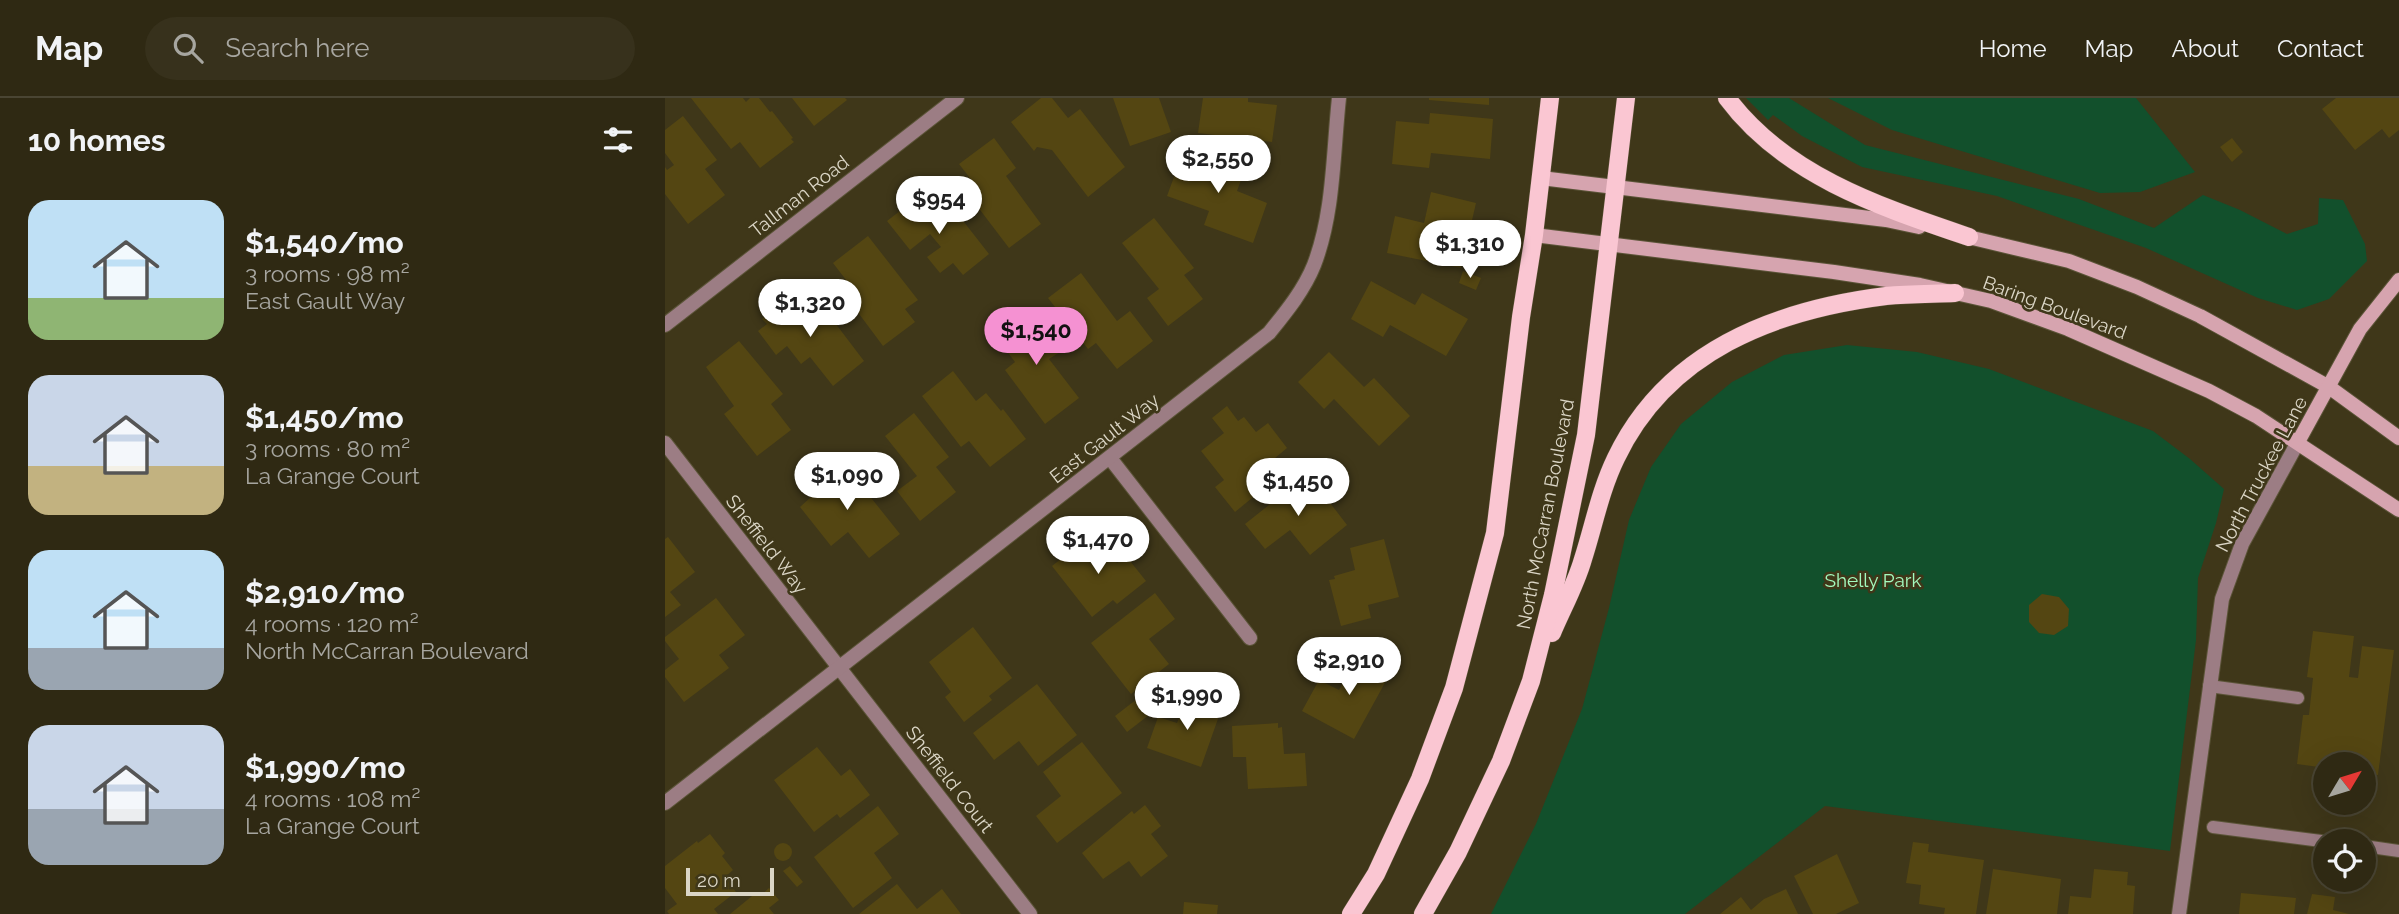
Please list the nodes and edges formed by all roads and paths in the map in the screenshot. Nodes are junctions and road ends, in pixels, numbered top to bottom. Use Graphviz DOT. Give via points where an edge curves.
graph roads {
  1 [pos="957,98"];
  2 [pos="1339,98"];
  3 [pos="1550,98"];
  4 [pos="1626,98"];
  5 [pos="1727,98"];
  6 [pos="1541,178"];
  7 [pos="1615,187"];
  8 [pos="1534,235"];
  9 [pos="1969,237"];
  10 [pos="1608,245"];
  11 [pos="2399,280"];
  12 [pos="1955,293"];
  13 [pos="665,325"];
  14 [pos="2329,387"];
  15 [pos="2399,438"];
  16 [pos="2298,442"];
  17 [pos="665,443"];
  18 [pos="1110,458"];
  19 [pos="2399,510"];
  20 [pos="1250,638"];
  21 [pos="839,668"];
  22 [pos="1531,681"];
  23 [pos="2209,686"];
  24 [pos="2298,698"];
  25 [pos="665,803"];
  26 [pos="2213,827"];
  27 [pos="2313,840"];
  28 [pos="2376,848"];
  29 [pos="2399,851"];
  30 [pos="1030,914"];
  31 [pos="1351,914"];
  32 [pos="1423,914"];
  33 [pos="2179,914"];
  1 -- 13 [label="street, Tallman Road"];
  2 -- 18 [label="street, East Gault Way" via="1326,224 1313,266 1294,302 1249,350"];
  3 -- 6 [label="main road"];
  4 -- 7 [label="main road, North McCarran Boulevard"];
  5 -- 9 [label="main road" via="1771,143 1829,183"];
  6 -- 7 [label="main road, Baring Boulevard"];
  6 -- 8 [label="main road"];
  7 -- 9 [label="main road, Baring Boulevard" via="1886,220"];
  7 -- 10 [label="main road, North McCarran Boulevard"];
  8 -- 10 [label="main road, Baring Boulevard"];
  8 -- 31 [label="main road" via="1495,533 1473,619 1454,688 1420,779 1376,874"];
  9 -- 14 [label="main road, Baring Boulevard" via="2069,261 2137,287"];
  10 -- 12 [label="main road, Baring Boulevard" via="1834,272"];
  10 -- 22 [label="main road, North McCarran Boulevard" via="1586,435"];
  11 -- 14 [label="main road, North Truckee Lane" via="2360,330"];
  12 -- 16 [label="main road, Baring Boulevard" via="1991,301 2143,361 2256,416"];
  12 -- 22 [label="main road" via="1887,296 1778,320 1717,347 1676,378 1644,411 1617,456 1600,494 1583,562"];
  14 -- 15 [label="main road, Baring Boulevard"];
  14 -- 16 [label="main road, North Truckee Lane"];
  16 -- 19 [label="main road, Baring Boulevard"];
  16 -- 23 [label="street, North Truckee Lane" via="2231,572 2222,599"];
  17 -- 21 [label="street, Sheffield Way"];
  18 -- 20 [label="street"];
  18 -- 21 [label="street, East Gault Way"];
  21 -- 25 [label="street, East Gault Way"];
  21 -- 30 [label="street, Sheffield Court"];
  22 -- 32 [label="main road, North McCarran Boulevard" via="1495,773"];
  23 -- 24 [label="lane"];
  23 -- 33 [label="street, North Truckee Lane"];
  26 -- 27 [label="lane"];
  28 -- 29 [label="lane"];
}
